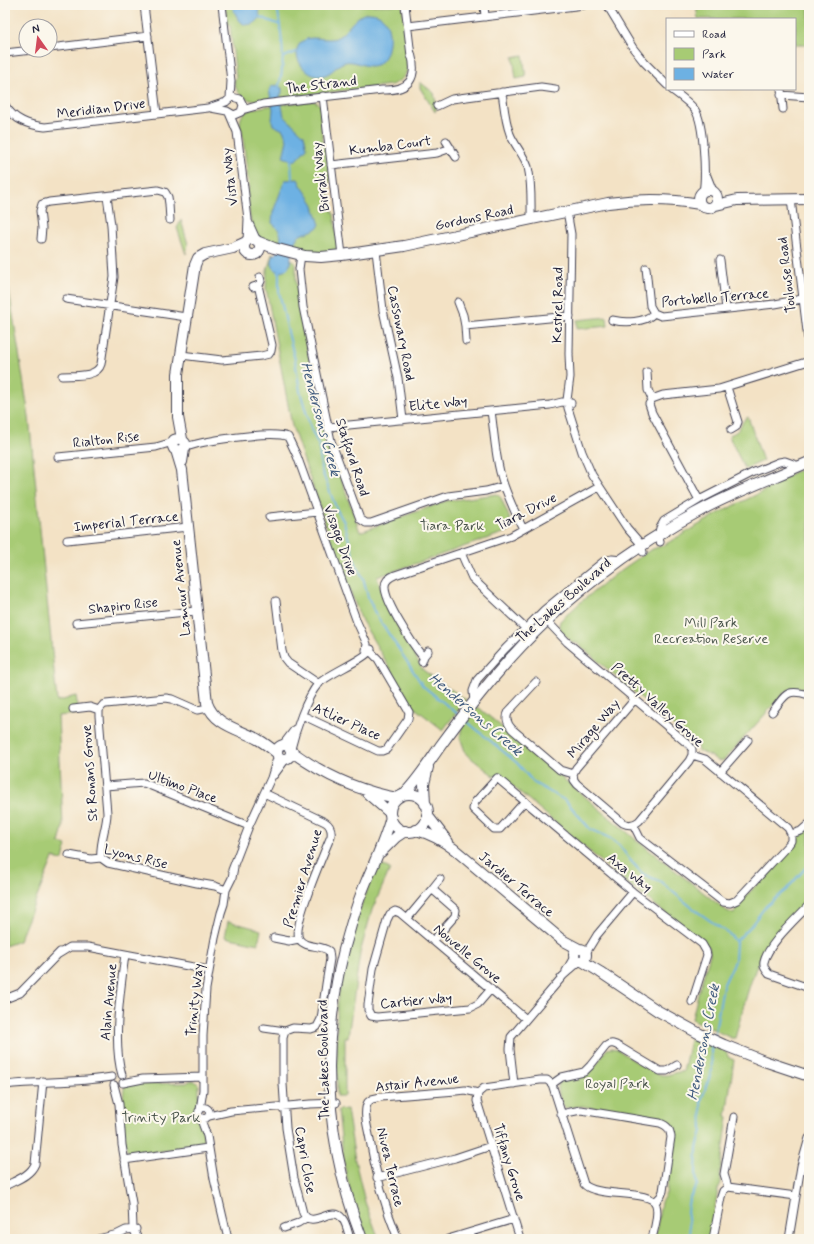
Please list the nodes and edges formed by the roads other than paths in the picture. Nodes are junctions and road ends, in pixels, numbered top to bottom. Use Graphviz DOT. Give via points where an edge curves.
graph roads {
  1 [pos="144,5"];
  2 [pos="222,5"];
  3 [pos="405,5"];
  4 [pos="484,5"];
  5 [pos="584,5"];
  6 [pos="607,5"];
  7 [pos="485,17"];
  8 [pos="408,26"];
  9 [pos="148,36"];
  10 [pos="58,47"];
  11 [pos="18,52"];
  12 [pos="5,53"];
  13 [pos="231,81"];
  14 [pos="666,84"];
  15 [pos="555,89"];
  16 [pos="672,90"];
  17 [pos="502,92"];
  18 [pos="781,92"];
  19 [pos="323,96"];
  20 [pos="809,97"];
  21 [pos="240,99"];
  22 [pos="228,100"];
  23 [pos="267,103"];
  24 [pos="5,105"];
  25 [pos="437,106"];
  26 [pos="208,108"];
  27 [pos="783,109"];
  28 [pos="228,112"];
  29 [pos="241,112"];
  30 [pos="157,114"];
  31 [pos="237,132"];
  32 [pos="446,141"];
  33 [pos="451,148"];
  34 [pos="456,157"];
  35 [pos="331,165"];
  36 [pos="706,195"];
  37 [pos="107,196"];
  38 [pos="791,199"];
  39 [pos="809,199"];
  40 [pos="737,200"];
  41 [pos="716,205"];
  42 [pos="570,211"];
  43 [pos="534,218"];
  44 [pos="170,220"];
  45 [pos="41,239"];
  46 [pos="253,244"];
  47 [pos="376,250"];
  48 [pos="221,251"];
  49 [pos="300,255"];
  50 [pos="342,255"];
  51 [pos="720,260"];
  52 [pos="646,268"];
  53 [pos="260,277"];
  54 [pos="805,297"];
  55 [pos="66,299"];
  56 [pos="458,302"];
  57 [pos="110,306"];
  58 [pos="726,309"];
  59 [pos="654,313"];
  60 [pos="570,316"];
  61 [pos="186,317"];
  62 [pos="612,320"];
  63 [pos="465,326"];
  64 [pos="466,341"];
  65 [pos="809,348"];
  66 [pos="181,354"];
  67 [pos="809,361"];
  68 [pos="647,372"];
  69 [pos="62,376"];
  70 [pos="727,387"];
  71 [pos="652,399"];
  72 [pos="569,404"];
  73 [pos="491,411"];
  74 [pos="402,420"];
  75 [pos="329,427"];
  76 [pos="731,430"];
  77 [pos="289,435"];
  78 [pos="179,445"];
  79 [pos="58,457"];
  80 [pos="809,463"];
  81 [pos="799,466"];
  82 [pos="504,486"];
  83 [pos="599,487"];
  84 [pos="699,500"];
  85 [pos="317,512"];
  86 [pos="269,517"];
  87 [pos="188,527"];
  88 [pos="523,529"];
  89 [pos="659,539"];
  90 [pos="67,540"];
  91 [pos="641,549"];
  92 [pos="461,553"];
  93 [pos="622,560"];
  94 [pos="276,601"];
  95 [pos="196,611"];
  96 [pos="76,623"];
  97 [pos="549,623"];
  98 [pos="526,629"];
  99 [pos="368,651"];
  100 [pos="428,651"];
  101 [pos="536,682"];
  102 [pos="319,684"];
  103 [pos="809,695"];
  104 [pos="635,699"];
  105 [pos="474,702"];
  106 [pos="208,705"];
  107 [pos="73,709"];
  108 [pos="100,710"];
  109 [pos="772,712"];
  110 [pos="302,715"];
  111 [pos="748,740"];
  112 [pos="382,751"];
  113 [pos="284,752"];
  114 [pos="692,756"];
  115 [pos="429,764"];
  116 [pos="720,772"];
  117 [pos="573,774"];
  118 [pos="105,786"];
  119 [pos="363,790"];
  120 [pos="264,793"];
  121 [pos="400,797"];
  122 [pos="525,801"];
  123 [pos="425,804"];
  124 [pos="390,815"];
  125 [pos="427,815"];
  126 [pos="633,824"];
  127 [pos="809,824"];
  128 [pos="249,826"];
  129 [pos="416,830"];
  130 [pos="405,831"];
  131 [pos="791,834"];
  132 [pos="454,849"];
  133 [pos="69,855"];
  134 [pos="101,858"];
  135 [pos="375,860"];
  136 [pos="440,879"];
  137 [pos="223,889"];
  138 [pos="432,889"];
  139 [pos="633,892"];
  140 [pos="809,905"];
  141 [pos="391,914"];
  142 [pos="407,919"];
  143 [pos="274,938"];
  144 [pos="299,939"];
  145 [pos="433,941"];
  146 [pos="126,954"];
  147 [pos="580,955"];
  148 [pos="209,970"];
  149 [pos="809,988"];
  150 [pos="491,989"];
  151 [pos="5,999"];
  152 [pos="692,1002"];
  153 [pos="526,1019"];
  154 [pos="264,1028"];
  155 [pos="285,1031"];
  156 [pos="117,1053"];
  157 [pos="677,1065"];
  158 [pos="808,1075"];
  159 [pos="202,1077"];
  160 [pos="113,1080"];
  161 [pos="122,1080"];
  162 [pos="43,1081"];
  163 [pos="514,1084"];
  164 [pos="552,1084"];
  165 [pos="5,1085"];
  166 [pos="478,1093"];
  167 [pos="370,1100"];
  168 [pos="333,1101"];
  169 [pos="119,1104"];
  170 [pos="284,1106"];
  171 [pos="206,1113"];
  172 [pos="561,1114"];
  173 [pos="734,1117"];
  174 [pos="809,1138"];
  175 [pos="491,1146"];
  176 [pos="208,1148"];
  177 [pos="124,1160"];
  178 [pos="801,1166"];
  179 [pos="809,1167"];
  180 [pos="377,1178"];
  181 [pos="5,1186"];
  182 [pos="728,1187"];
  183 [pos="796,1196"];
  184 [pos="655,1202"];
  185 [pos="306,1218"];
  186 [pos="514,1219"];
  187 [pos="284,1228"];
  188 [pos="135,1230"];
  189 [pos="98,1239"];
  190 [pos="138,1239"];
  191 [pos="142,1239"];
  192 [pos="228,1239"];
  193 [pos="350,1239"];
  194 [pos="362,1239"];
  195 [pos="398,1239"];
  196 [pos="448,1239"];
  197 [pos="520,1239"];
  198 [pos="652,1239"];
  199 [pos="714,1239"];
  200 [pos="789,1239"];
  1 -- 9 [label="street"];
  2 -- 13 [label="street"];
  3 -- 8 [label="street, The Strand"];
  4 -- 7 [label="street"];
  5 -- 7 [label="street"];
  6 -- 14 [label="street" via="633,48"];
  7 -- 8 [label="street"];
  8 -- 19 [label="street, The Strand" via="410,70 407,77 398,85 382,90"];
  9 -- 10 [label="street"];
  9 -- 30 [label="street"];
  11 -- 12 [label="street"];
  13 -- 21 [label="street"];
  13 -- 22 [label="street"];
  15 -- 17 [label="street" via="541,87"];
  16 -- 36 [label="street" via="694,115 702,144"];
  17 -- 25 [label="street" via="445,98"];
  17 -- 43 [label="street" via="512,139 528,169"];
  18 -- 20 [label="street"];
  18 -- 27 [label="street"];
  19 -- 23 [label="street, The Strand"];
  19 -- 35 [label="street, Birrali Way"];
  21 -- 22 [label="street" via="232,97"];
  21 -- 23 [label="street, The Strand"];
  21 -- 29 [label="street" via="243,105"];
  22 -- 26 [label="street, Meridian Drive"];
  22 -- 28 [label="street" via="225,107"];
  23 -- 29 [label="street, The Strand"];
  24 -- 30 [label="street, Meridian Drive" via="13,116 22,121 45,127"];
  26 -- 28 [label="street, Meridian Drive"];
  26 -- 30 [label="street, Meridian Drive"];
  28 -- 29 [label="street" via="234,115"];
  28 -- 31 [label="street, Vista Way"];
  29 -- 31 [label="street, Vista Way"];
  31 -- 46 [label="street, Vista Way"];
  32 -- 33 [label="street, Kumba Court"];
  33 -- 34 [label="street, Kumba Court"];
  33 -- 35 [label="street, Kumba Court" via="437,153"];
  35 -- 50 [label="street, Birrali Way"];
  36 -- 40 [label="street, Gordons Road"];
  36 -- 41 [label="street" via="717,200"];
  36 -- 41 [label="street, Gordons Road" via="704,208 709,209"];
  36 -- 42 [label="street, Gordons Road" via="680,200 616,202"];
  37 -- 44 [label="street" via="162,190 168,197"];
  37 -- 45 [label="street" via="42,204"];
  37 -- 57 [label="street" via="114,266"];
  38 -- 39 [label="street, Gordons Road"];
  38 -- 40 [label="street, Gordons Road"];
  38 -- 54 [label="street, Toulouse Road"];
  40 -- 41 [label="street, Gordons Road"];
  42 -- 43 [label="street, Gordons Road"];
  42 -- 60 [label="street, Kestrel Road"];
  43 -- 47 [label="street, Gordons Road"];
  46 -- 48 [label="street, Lamour Avenue"];
  46 -- 48 [label="street, Lamour Avenue" via="254,255"];
  46 -- 49 [label="street, Gordons Road"];
  47 -- 50 [label="street, Gordons Road"];
  47 -- 74 [label="street, Cassowary Road" via="382,310 399,384"];
  48 -- 61 [label="street, Lamour Avenue" via="205,254 196,261"];
  49 -- 50 [label="street, Gordons Road"];
  49 -- 75 [label="street, Stafford Road" via="304,316"];
  51 -- 58 [label="street"];
  52 -- 59 [label="street" via="650,306"];
  53 -- 66 [label="street" via="261,281 256,286 272,345 269,354 222,360"];
  54 -- 58 [label="street, Portobello Terrace" via="775,304"];
  54 -- 65 [label="street, Toulouse Road"];
  55 -- 57 [label="street"];
  56 -- 63 [label="street"];
  57 -- 61 [label="street"];
  57 -- 69 [label="street" via="100,367 93,373"];
  58 -- 59 [label="street, Portobello Terrace" via="661,316"];
  59 -- 62 [label="street, Portobello Terrace" via="644,320"];
  60 -- 63 [label="street"];
  60 -- 72 [label="street, Kestrel Road"];
  61 -- 66 [label="street, Lamour Avenue"];
  63 -- 64 [label="street"];
  66 -- 78 [label="street, Lamour Avenue" via="177,386"];
  67 -- 70 [label="street"];
  68 -- 71 [label="street" via="648,390"];
  70 -- 71 [label="street" via="662,395"];
  70 -- 76 [label="street" via="738,422"];
  71 -- 84 [label="street" via="649,404 652,413"];
  72 -- 73 [label="street, Elite Way"];
  72 -- 83 [label="street, Kestrel Road" via="587,464"];
  73 -- 74 [label="street, Elite Way"];
  73 -- 82 [label="street"];
  74 -- 75 [label="street, Elite Way"];
  75 -- 82 [label="street, Stafford Road" via="333,447 358,516 366,523 448,496 486,492"];
  77 -- 78 [label="street, Rialton Rise"];
  77 -- 85 [label="street, Visage Drive"];
  78 -- 79 [label="street, Rialton Rise"];
  78 -- 87 [label="street, Lamour Avenue"];
  80 -- 81 [label="street, The Lakes Boulevard"];
  81 -- 84 [label="street" via="779,462"];
  81 -- 89 [label="street, The Lakes Boulevard" via="727,498"];
  82 -- 88 [label="street"];
  83 -- 88 [label="street, Tiara Drive"];
  83 -- 91 [label="street, Kestrel Road"];
  84 -- 89 [label="street" via="664,521"];
  85 -- 86 [label="street"];
  85 -- 99 [label="street, Visage Drive"];
  87 -- 90 [label="street, Imperial Terrace"];
  87 -- 95 [label="street, Lamour Avenue"];
  88 -- 92 [label="street, Tiara Drive"];
  89 -- 91 [label="street, The Lakes Boulevard"];
  91 -- 93 [label="street, The Lakes Boulevard"];
  91 -- 97 [label="street, The Lakes Boulevard"];
  92 -- 98 [label="street" via="472,578"];
  92 -- 100 [label="street, Tiara Drive" via="395,576 386,582 385,589 392,607 423,660"];
  93 -- 97 [label="street, The Lakes Boulevard" via="579,593"];
  93 -- 98 [label="street, The Lakes Boulevard" via="607,560 599,565"];
  94 -- 102 [label="street" via="284,658"];
  95 -- 96 [label="street, Shapiro Rise"];
  95 -- 106 [label="street, Lamour Avenue"];
  97 -- 104 [label="street, Pretty Valley Grove" via="567,642"];
  97 -- 105 [label="street, The Lakes Boulevard"];
  98 -- 105 [label="street, The Lakes Boulevard" via="477,680 473,691"];
  99 -- 102 [label="street"];
  99 -- 112 [label="street, Visage Drive" via="378,659 409,712 408,719 389,746"];
  101 -- 117 [label="street" via="509,711 506,716 507,723 560,770"];
  102 -- 110 [label="street"];
  103 -- 109 [label="street" via="791,692"];
  104 -- 114 [label="street, Pretty Valley Grove" via="688,744"];
  104 -- 117 [label="street, Mirage Way"];
  105 -- 115 [label="street, The Lakes Boulevard"];
  106 -- 108 [label="street" via="197,710 172,699 160,698 110,703 103,705"];
  106 -- 113 [label="street" via="220,721"];
  107 -- 108 [label="street" via="91,707"];
  108 -- 118 [label="street, St Ronans Grove"];
  110 -- 112 [label="street, Atlier Place"];
  110 -- 113 [label="street"];
  111 -- 116 [label="street"];
  113 -- 119 [label="street"];
  113 -- 120 [label="street, Trinity Way"];
  114 -- 116 [label="street, Pretty Valley Grove" via="705,759"];
  114 -- 126 [label="street" via="639,821"];
  115 -- 121 [label="street, The Lakes Boulevard"];
  115 -- 123 [label="street, The Lakes Boulevard" via="424,784"];
  116 -- 131 [label="street, Pretty Valley Grove" via="788,828"];
  117 -- 126 [label="street" via="577,784 623,823"];
  118 -- 128 [label="street, Ultimo Place" via="144,784"];
  118 -- 134 [label="street, St Ronans Grove" via="107,818"];
  119 -- 121 [label="street"];
  119 -- 124 [label="street"];
  120 -- 128 [label="street, Trinity Way"];
  120 -- 144 [label="street, Premier Avenue" via="329,824 332,830 302,915 298,930"];
  121 -- 123 [label="street" via="413,795"];
  121 -- 124 [label="street" via="391,807"];
  122 -- 122 [label="street, Axa Way" via="498,778 473,807 474,811 494,829 500,829"];
  122 -- 139 [label="street, Axa Way"];
  123 -- 125 [label="street"];
  124 -- 130 [label="street" via="396,826"];
  124 -- 135 [label="street, The Lakes Boulevard" via="388,829"];
  125 -- 129 [label="street" via="424,824"];
  125 -- 132 [label="street, Jardier Terrace"];
  126 -- 131 [label="street" via="640,838 723,902 730,904 738,900 789,844"];
  127 -- 131 [label="street" via="801,831"];
  128 -- 137 [label="street, Trinity Way" via="232,878"];
  129 -- 130 [label="street"];
  129 -- 132 [label="street, Jardier Terrace" via="439,839"];
  130 -- 135 [label="street, The Lakes Boulevard" via="386,846"];
  132 -- 147 [label="street, Jardier Terrace"];
  133 -- 134 [label="street, Lyons Rise" via="90,859"];
  134 -- 137 [label="street, Lyons Rise" via="108,863 213,889"];
  135 -- 168 [label="street, The Lakes Boulevard" via="351,925 338,979"];
  136 -- 138 [label="street"];
  137 -- 148 [label="street, Trinity Way" via="224,904"];
  138 -- 142 [label="street"];
  138 -- 145 [label="street" via="453,906 456,912"];
  139 -- 147 [label="street"];
  139 -- 152 [label="street, Axa Way" via="705,948 707,955"];
  140 -- 149 [label="street" via="771,946 764,963 769,974"];
  141 -- 142 [label="street, Nouvelle Grove" via="395,911"];
  141 -- 150 [label="street, Cartier Way" via="373,969 368,1005 371,1016 470,1008 478,1004"];
  142 -- 145 [label="street, Nouvelle Grove"];
  143 -- 144 [label="street"];
  144 -- 155 [label="street" via="304,944 326,949 329,951 330,959 319,1024 315,1028 293,1028"];
  145 -- 150 [label="street, Nouvelle Grove"];
  146 -- 148 [label="street"];
  146 -- 151 [label="street" via="88,947 70,948 58,955 20,993"];
  146 -- 156 [label="street, Alain Avenue"];
  147 -- 153 [label="street"];
  147 -- 158 [label="street, Jardier Terrace" via="600,972 658,1011 704,1036 764,1061"];
  148 -- 159 [label="street, Trinity Way" via="204,1013"];
  150 -- 153 [label="street, Nouvelle Grove"];
  153 -- 163 [label="street" via="510,1040"];
  154 -- 155 [label="street"];
  155 -- 170 [label="street, Capri Close"];
  156 -- 160 [label="street, Alain Avenue"];
  156 -- 161 [label="street, Alain Avenue"];
  157 -- 164 [label="street" via="660,1072 620,1047 609,1044 584,1072 562,1077"];
  159 -- 161 [label="street"];
  159 -- 171 [label="street, Trinity Way"];
  160 -- 161 [label="street" via="118,1074"];
  160 -- 161 [label="street" via="117,1086"];
  160 -- 162 [label="street"];
  160 -- 169 [label="street, Alain Avenue"];
  161 -- 169 [label="street, Alain Avenue"];
  162 -- 165 [label="street"];
  162 -- 181 [label="street" via="35,1164 26,1175"];
  163 -- 164 [label="street, Astair Avenue" via="547,1080"];
  163 -- 166 [label="street, Astair Avenue" via="484,1088"];
  164 -- 172 [label="street"];
  166 -- 167 [label="street, Astair Avenue" via="456,1090"];
  166 -- 175 [label="street, Tiffany Grove" via="477,1100"];
  167 -- 180 [label="street, Nivea Terrace" via="366,1105 366,1112"];
  168 -- 170 [label="street"];
  168 -- 194 [label="street, The Lakes Boulevard" via="346,1188"];
  169 -- 177 [label="street, Alain Avenue"];
  170 -- 171 [label="street"];
  170 -- 185 [label="street, Capri Close" via="294,1178"];
  171 -- 176 [label="street, Trinity Way"];
  172 -- 184 [label="street" via="586,1186 594,1190"];
  172 -- 184 [label="street" via="581,1110 660,1123 668,1127 671,1137 663,1191"];
  173 -- 182 [label="street" via="724,1174"];
  174 -- 178 [label="street"];
  175 -- 180 [label="street"];
  175 -- 186 [label="street, Tiffany Grove"];
  176 -- 177 [label="street"];
  176 -- 192 [label="street, Trinity Way"];
  177 -- 188 [label="street, Alain Avenue"];
  178 -- 179 [label="street"];
  178 -- 183 [label="street"];
  180 -- 195 [label="street, Nivea Terrace"];
  182 -- 183 [label="street"];
  182 -- 199 [label="street" via="723,1190 721,1197"];
  183 -- 200 [label="street"];
  184 -- 198 [label="street"];
  185 -- 187 [label="street"];
  185 -- 193 [label="street" via="316,1219 333,1214 339,1216 344,1221"];
  186 -- 196 [label="street"];
  186 -- 197 [label="street, Tiffany Grove"];
  188 -- 189 [label="street"];
  188 -- 190 [label="street, Alain Avenue"];
  188 -- 191 [label="street, Alain Avenue"];
}
